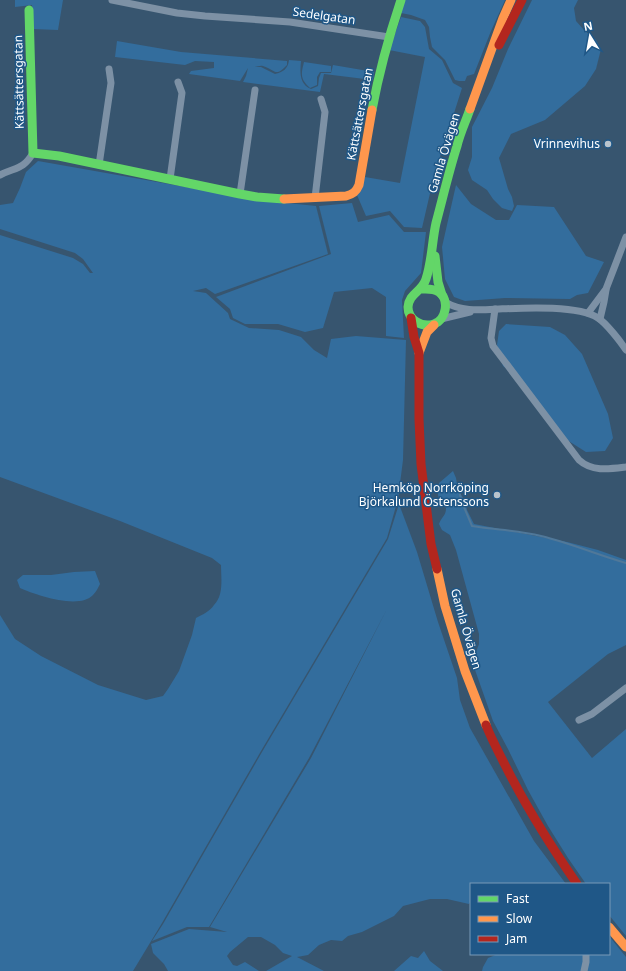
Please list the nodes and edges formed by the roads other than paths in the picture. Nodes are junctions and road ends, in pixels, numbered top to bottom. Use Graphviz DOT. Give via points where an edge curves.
graph roads {
  1 [pos="112,0"];
  2 [pos="401,0"];
  3 [pos="511,0"];
  4 [pos="522,0"];
  5 [pos="29,10"];
  6 [pos="390,37"];
  7 [pos="109,69"];
  8 [pos="482,77"];
  9 [pos="178,82"];
  10 [pos="255,90"];
  11 [pos="321,99"];
  12 [pos="33,153"];
  13 [pos="99,164"];
  14 [pos="0,175"];
  15 [pos="170,179"];
  16 [pos="240,194"];
  17 [pos="315,198"];
  18 [pos="626,237"];
  19 [pos="434,238"];
  20 [pos="420,289"];
  21 [pos="606,289"];
  22 [pos="444,299"];
  23 [pos="495,309"];
  24 [pos="474,310"];
  25 [pos="588,313"];
  26 [pos="412,318"];
  27 [pos="600,319"];
  28 [pos="437,322"];
  29 [pos="626,350"];
  30 [pos="419,353"];
  31 [pos="626,467"];
  32 [pos="626,688"];
  33 [pos="579,720"];
  34 [pos="576,883"];
  35 [pos="610,928"];
  36 [pos="626,947"];
  37 [pos="586,955"];
  38 [pos="584,971"];
  1 -- 6 [label="street, Sedelgatan" via="177,13 290,22"];
  2 -- 6 [label="street, Kättsättersgatan"];
  3 -- 8 [label="street, Gamla Övägen"];
  4 -- 8 [label="street, Gamla Övägen"];
  5 -- 12 [label="street, Kättsättersgatan"];
  6 -- 17 [label="street, Kättsättersgatan" via="377,82 357,190 346,196"];
  7 -- 13 [label="street" via="111,82"];
  8 -- 19 [label="street, Gamla Övägen" via="457,145"];
  9 -- 15 [label="street" via="182,93"];
  10 -- 16 [label="street"];
  11 -- 17 [label="street" via="325,112"];
  12 -- 13 [label="street, Kättsättersgatan"];
  12 -- 14 [label="street" via="28,161 18,168"];
  13 -- 15 [label="street, Kättsättersgatan"];
  15 -- 16 [label="street, Kättsättersgatan"];
  16 -- 17 [label="street, Kättsättersgatan" via="284,199"];
  18 -- 21 [label="street"];
  19 -- 20 [label="street, Gamla Övägen" via="428,275"];
  19 -- 22 [label="street, Gamla Övägen" via="436,271"];
  20 -- 22 [label="street" via="430,288 439,292"];
  20 -- 26 [label="street, Gamla Övägen" via="412,295 408,304"];
  21 -- 25 [label="street"];
  21 -- 27 [label="street"];
  22 -- 24 [label="street" via="461,309"];
  22 -- 28 [label="street, Gamla Övägen" via="445,310"];
  23 -- 24 [label="street"];
  23 -- 25 [label="street" via="545,308"];
  23 -- 31 [label="street" via="491,338 493,346 579,460 595,468"];
  24 -- 28 [label="street"];
  25 -- 27 [label="street"];
  26 -- 28 [label="street" via="424,326"];
  26 -- 30 [label="street, Gamla Övägen"];
  27 -- 29 [label="street"];
  28 -- 30 [label="street, Gamla Övägen" via="427,332"];
  30 -- 34 [label="street, Gamla Övägen" via="421,464 431,544 445,606 465,671 488,731 527,806"];
  32 -- 33 [label="street" via="592,714"];
  35 -- 36 [label="street"];
  37 -- 38 [label="street"];
}
